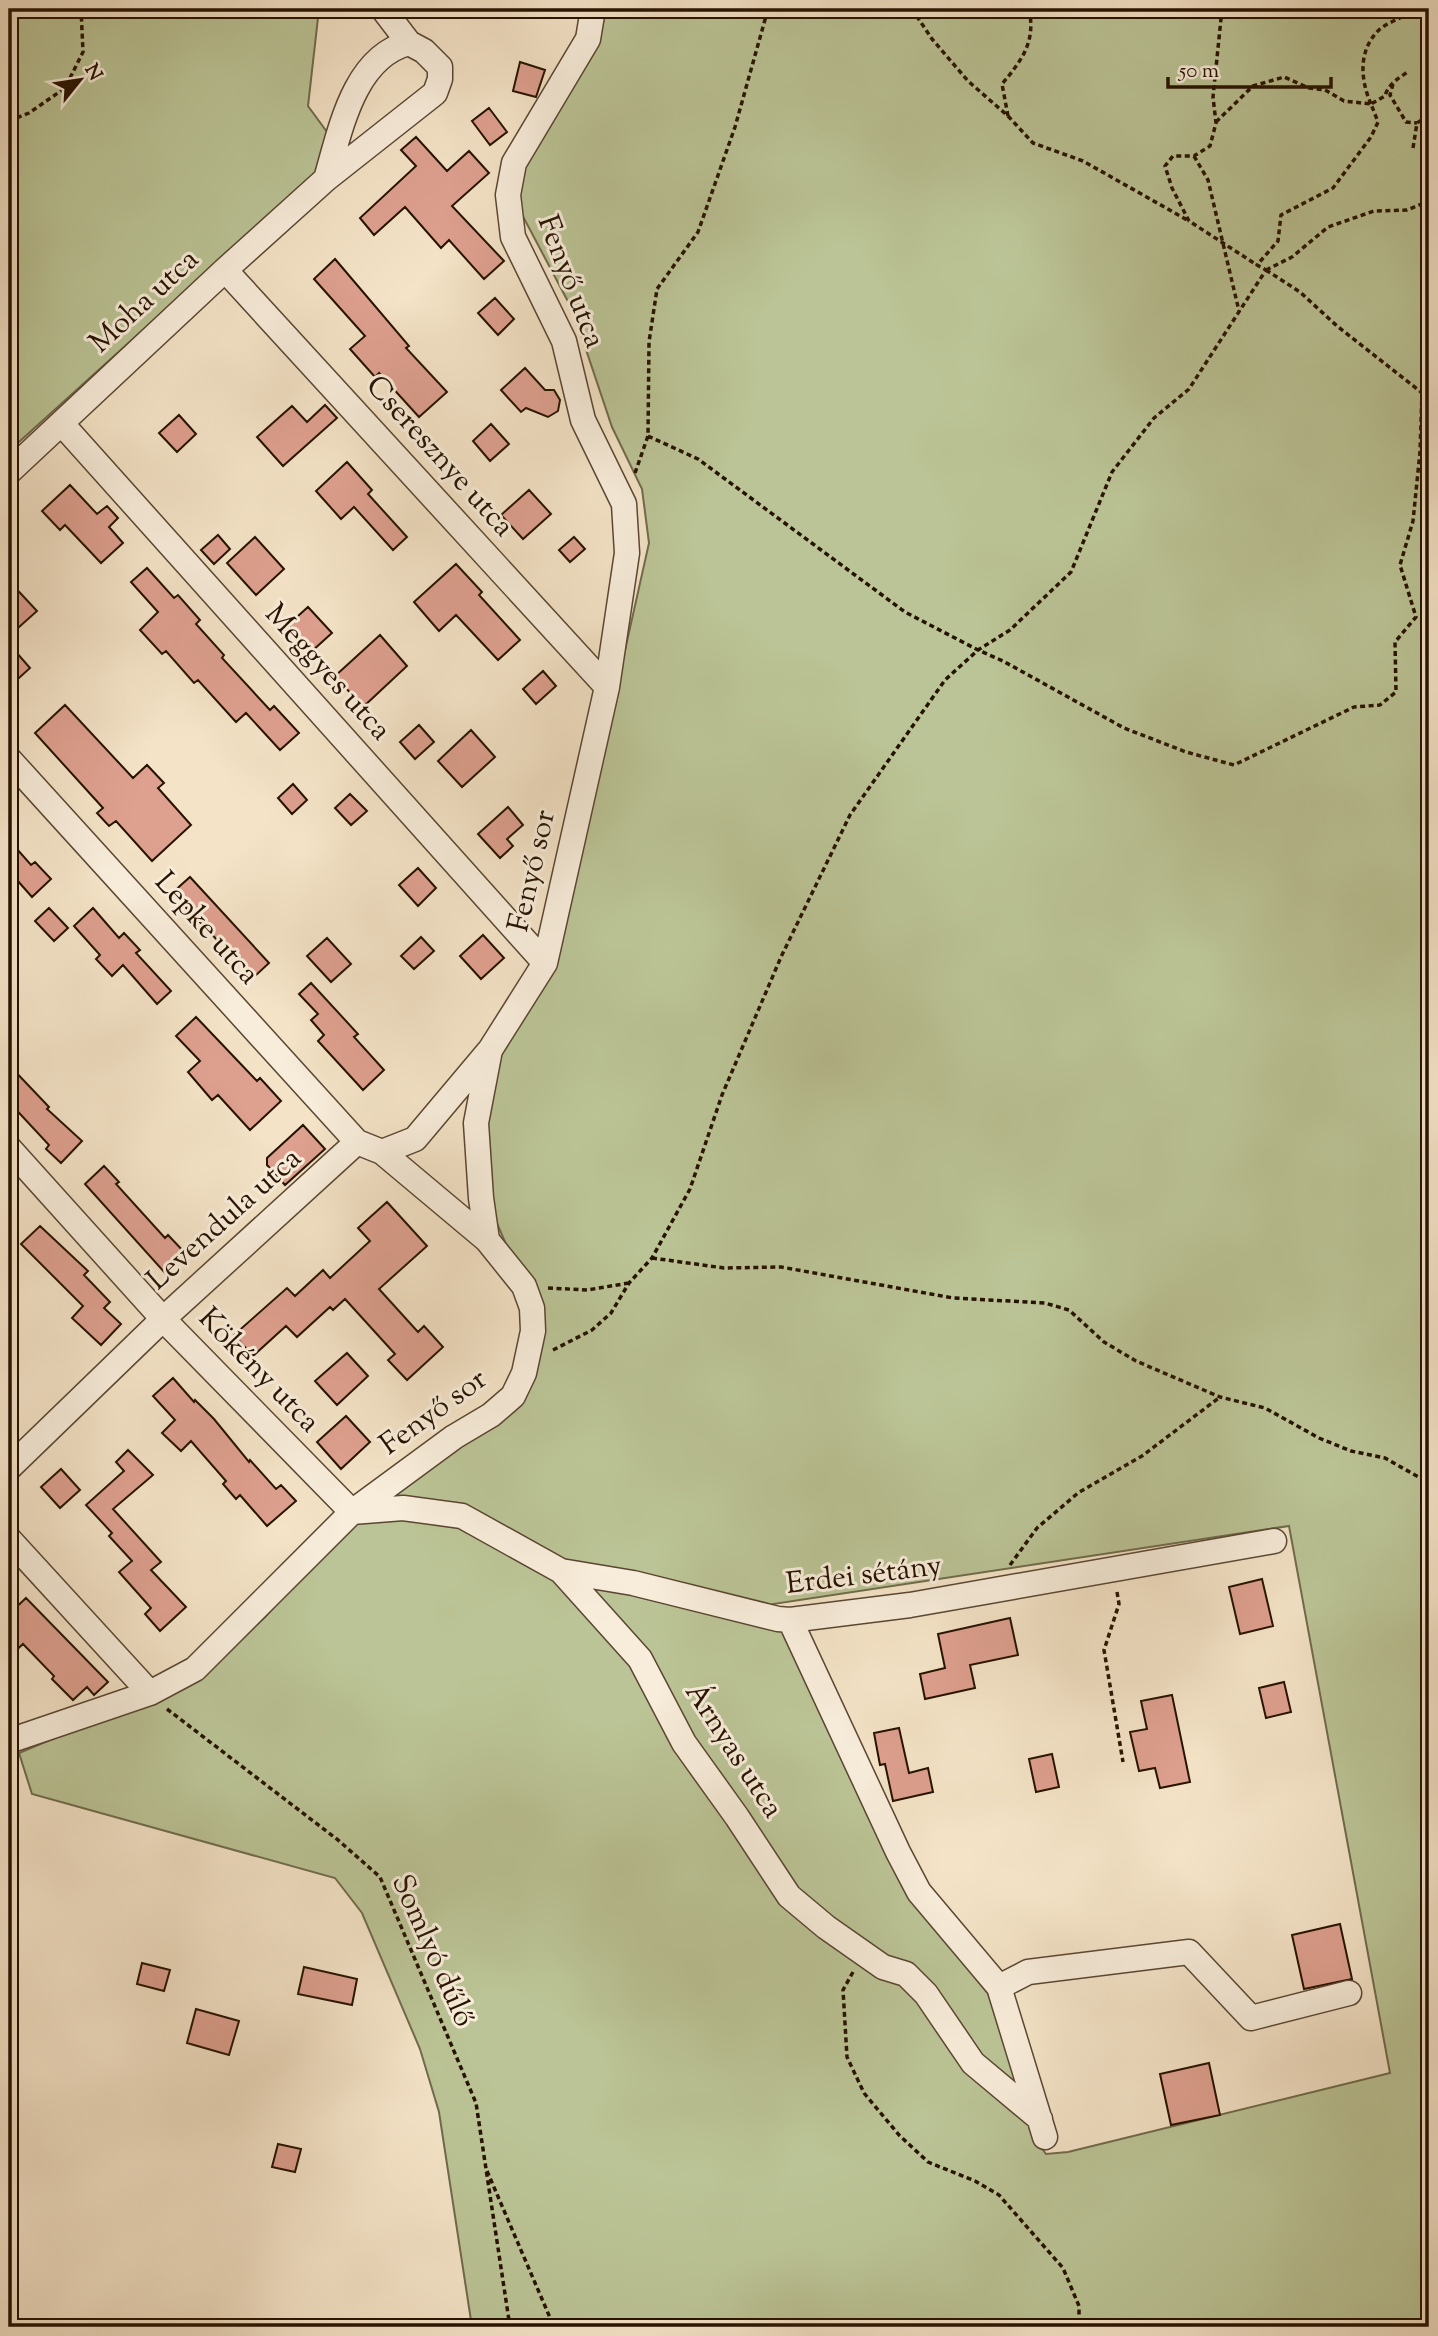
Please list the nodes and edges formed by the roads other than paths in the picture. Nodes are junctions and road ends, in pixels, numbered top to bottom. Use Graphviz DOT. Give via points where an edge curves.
graph roads {
  1 [pos="383,9"];
  2 [pos="593,9"];
  3 [pos="409,43"];
  4 [pos="326,179"];
  5 [pos="225,270"];
  6 [pos="62,424"];
  7 [pos="9,472"];
  8 [pos="624,504"];
  9 [pos="607,687"];
  10 [pos="9,759"];
  11 [pos="545,963"];
  12 [pos="490,1050"];
  13 [pos="358,1142"];
  14 [pos="9,1148"];
  15 [pos="382,1152"];
  16 [pos="487,1240"];
  17 [pos="163,1319"];
  18 [pos="9,1468"];
  19 [pos="352,1512"];
  20 [pos="9,1539"];
  21 [pos="1274,1541"];
  22 [pos="561,1572"];
  23 [pos="790,1620"];
  24 [pos="150,1693"];
  25 [pos="9,1741"];
  26 [pos="999,1987"];
  27 [pos="1349,1993"];
  1 -- 3 [label="street"];
  2 -- 8 [label="street, Fenyő utca" via="588,38 514,163 508,195 513,237 564,341 583,420"];
  3 -- 4 [label="street" via="388,50 364,77 347,109"];
  3 -- 4 [label="street, Moha utca" via="440,67 435,93"];
  4 -- 5 [label="street, Moha utca"];
  5 -- 6 [label="street, Moha utca"];
  5 -- 9 [label="street, Cseresznye utca"];
  6 -- 7 [label="street, Moha utca"];
  6 -- 11 [label="street, Meggyes utca"];
  8 -- 9 [label="street, Fenyő sor" via="627,553"];
  9 -- 11 [label="street, Fenyő sor"];
  10 -- 13 [label="street, Lepke utca"];
  11 -- 12 [label="street, Fenyő sor"];
  12 -- 15 [label="street" via="415,1139"];
  12 -- 16 [label="street, Fenyő sor" via="476,1123"];
  13 -- 15 [label="street"];
  13 -- 17 [label="street, Levendula utca"];
  14 -- 17 [label="street, Kökény utca"];
  15 -- 16 [label="street"];
  16 -- 19 [label="street, Fenyő sor" via="524,1286 532,1308 533,1331 524,1373 513,1396"];
  17 -- 18 [label="street, Levendula utca"];
  17 -- 19 [label="street, Kökény utca"];
  19 -- 22 [label="street, Erdei sétány" via="403,1508 462,1516"];
  19 -- 24 [label="street, Fenyő sor" via="195,1669"];
  20 -- 24 [label="street"];
  21 -- 23 [label="street, Erdei sétány" via="910,1605"];
  22 -- 23 [label="street, Erdei sétány" via="633,1583"];
  22 -- 26 [label="street, Árnyas utca" via="640,1659 684,1743 789,1896 883,1968 906,1973 926,1994 973,2063 1043,2128"];
  23 -- 26 [label="street" via="919,1892"];
  24 -- 25 [label="street, Fenyő sor"];
  26 -- 27 [label="street" via="1028,1972 1189,1952 1251,2018"];
}
